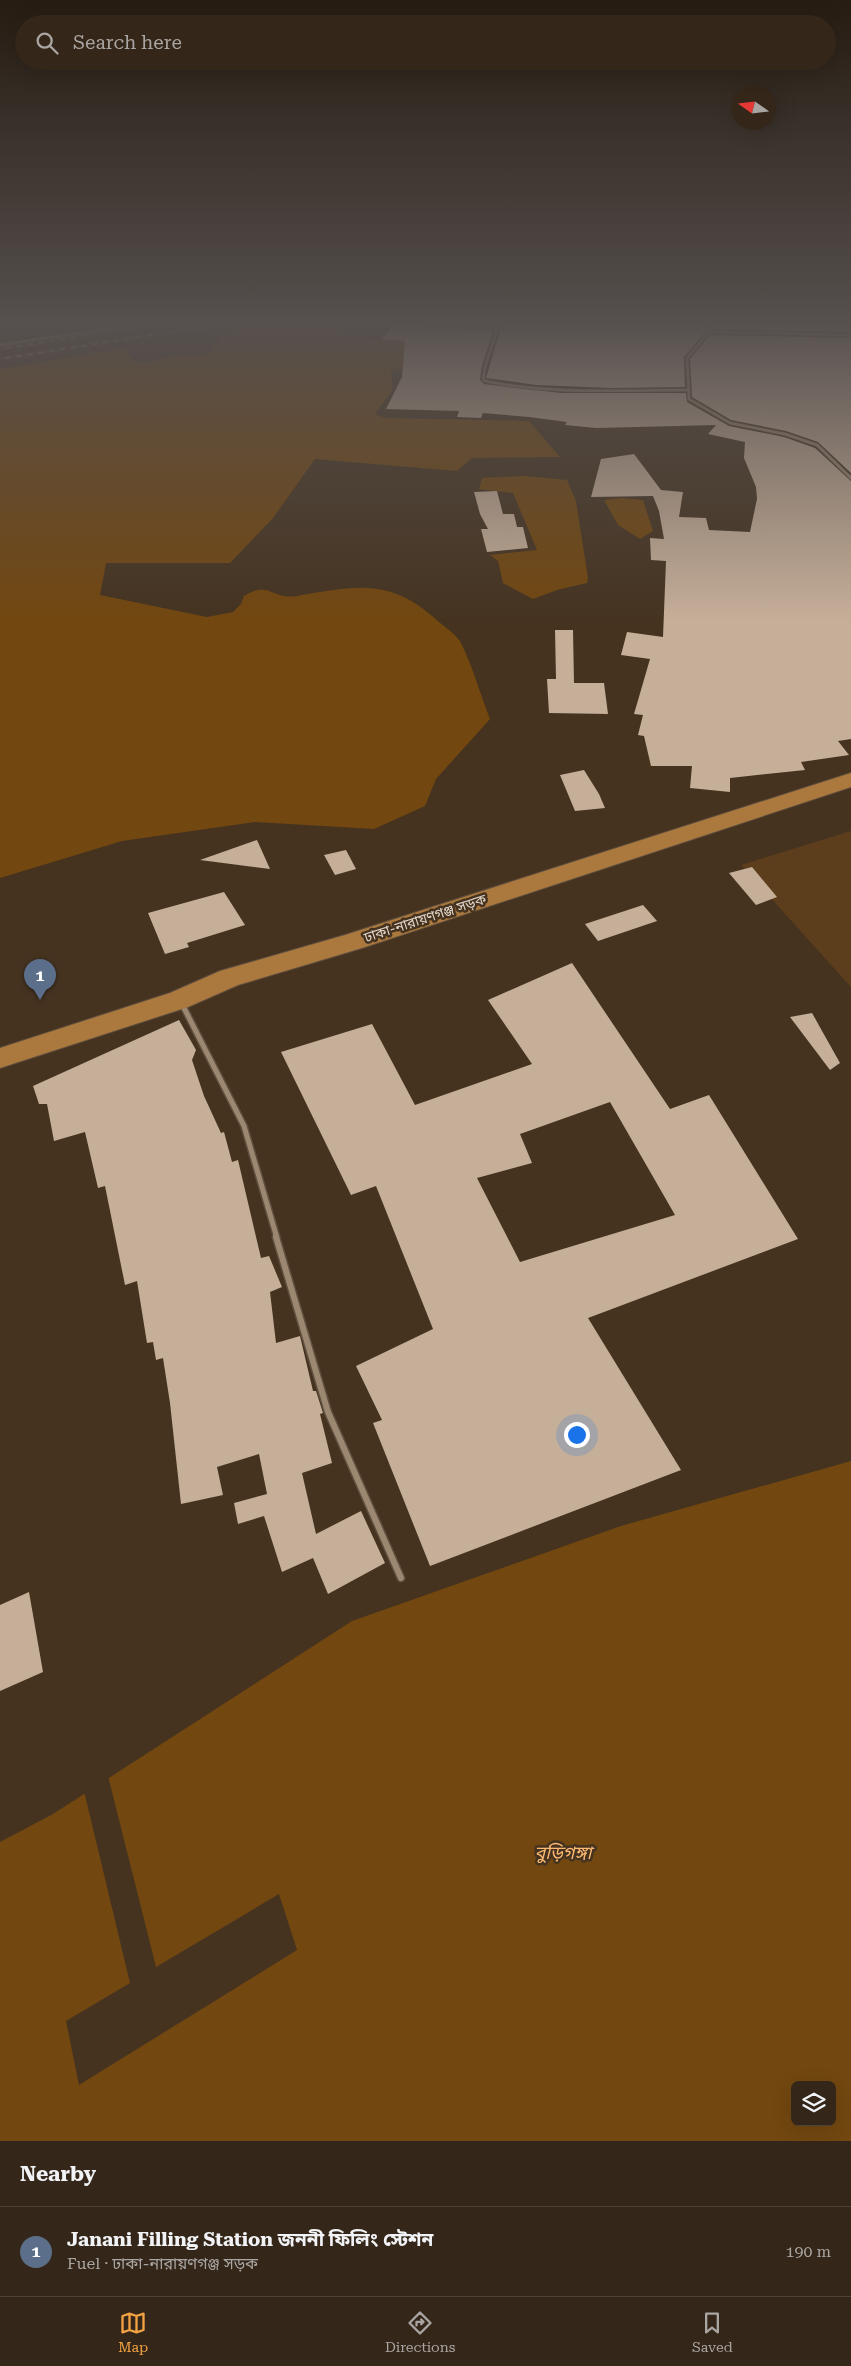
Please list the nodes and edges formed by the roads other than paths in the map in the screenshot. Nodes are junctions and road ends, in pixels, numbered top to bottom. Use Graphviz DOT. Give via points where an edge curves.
graph roads {
  1 [pos="726,421"];
  2 [pos="851,478"];
  3 [pos="851,780"];
  4 [pos="179,1000"];
  5 [pos="0,1058"];
  6 [pos="401,1578"];
  1 -- 2 [label="street" via="817,445"];
  3 -- 4 [label="highway, ঢাকা-নারায়ণগঞ্জ সড়ক" via="353,942 229,978"];
  4 -- 5 [label="highway, ঢাকা-নারায়ণগঞ্জ সড়ক"];
  4 -- 6 [label="street" via="244,1126 328,1412"];
}
